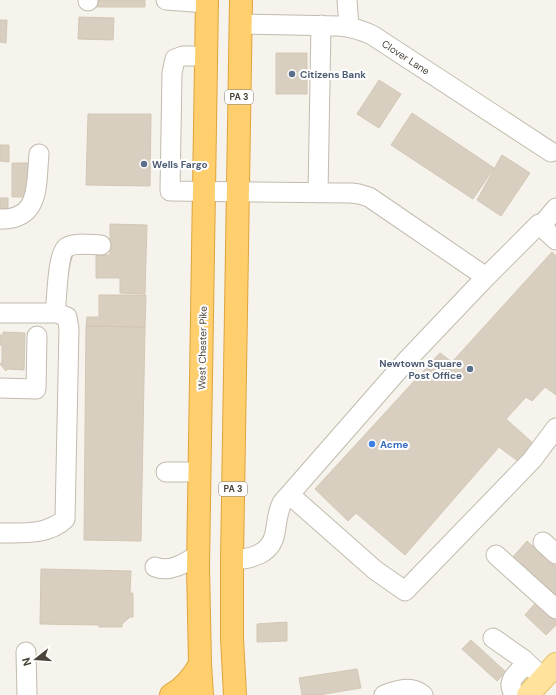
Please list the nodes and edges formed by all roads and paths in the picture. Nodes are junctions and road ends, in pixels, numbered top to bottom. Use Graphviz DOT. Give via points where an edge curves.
graph roads {
  1 [pos="166,0"];
  2 [pos="241,0"];
  3 [pos="346,0"];
  4 [pos="207,1"];
  5 [pos="241,24"];
  6 [pos="321,25"];
  7 [pos="349,27"];
  8 [pos="206,56"];
  9 [pos="551,152"];
  10 [pos="39,154"];
  11 [pos="204,192"];
  12 [pos="238,192"];
  13 [pos="318,193"];
  14 [pos="556,208"];
  15 [pos="0,219"];
  16 [pos="540,225"];
  17 [pos="556,240"];
  18 [pos="101,245"];
  19 [pos="486,277"];
  20 [pos="56,313"];
  21 [pos="0,314"];
  22 [pos="37,336"];
  23 [pos="0,388"];
  24 [pos="556,428"];
  25 [pos="166,472"];
  26 [pos="199,472"];
  27 [pos="290,495"];
  28 [pos="0,533"];
  29 [pos="496,555"];
  30 [pos="198,556"];
  31 [pos="232,560"];
  32 [pos="155,567"];
  33 [pos="556,608"];
  34 [pos="493,638"];
  35 [pos="26,652"];
  36 [pos="527,663"];
  37 [pos="200,664"];
  38 [pos="550,671"];
  39 [pos="27,695"];
  40 [pos="171,695"];
  41 [pos="202,695"];
  42 [pos="235,695"];
  43 [pos="384,695"];
  44 [pos="423,695"];
  45 [pos="515,695"];
  46 [pos="528,695"];
  1 -- 4 [label="street"];
  2 -- 5 [label="highway, PA 3"];
  3 -- 7 [label="street"];
  4 -- 8 [label="highway, West Chester Pike"];
  5 -- 6 [label="street, Clover Lane"];
  5 -- 12 [label="highway, PA 3"];
  6 -- 7 [label="street, Clover Lane"];
  6 -- 13 [label="street"];
  7 -- 9 [label="street, Clover Lane" via="372,35"];
  8 -- 11 [label="highway, West Chester Pike"];
  8 -- 11 [label="street" via="183,56 175,59 171,87 170,191"];
  10 -- 15 [label="street" via="34,201 28,210 18,216"];
  11 -- 12 [label="street"];
  11 -- 26 [label="highway, West Chester Pike"];
  12 -- 13 [label="street"];
  12 -- 31 [label="highway, PA 3"];
  13 -- 19 [label="street" via="356,193 366,196"];
  14 -- 16 [label="street"];
  16 -- 17 [label="street"];
  16 -- 19 [label="street"];
  18 -- 20 [label="street" via="73,245 63,251"];
  19 -- 27 [label="street" via="408,359"];
  20 -- 21 [label="street"];
  20 -- 28 [label="street" via="67,318 69,329 65,519 47,530"];
  22 -- 23 [label="street" via="36,389"];
  24 -- 27 [label="street" via="532,460 405,591 375,570"];
  25 -- 26 [label="street"];
  26 -- 30 [label="highway, West Chester Pike"];
  27 -- 31 [label="street" via="279,509 272,543 266,550 252,558"];
  29 -- 33 [label="street"];
  30 -- 32 [label="street" via="170,569 162,570"];
  30 -- 37 [label="highway, West Chester Pike"];
  31 -- 42 [label="highway, PA 3"];
  34 -- 36 [label="street"];
  35 -- 39 [label="street"];
  36 -- 38 [label="street"];
  36 -- 45 [label="street" via="511,680 511,690"];
  37 -- 40 [label="highway" via="190,680"];
  37 -- 41 [label="highway, West Chester Pike"];
  38 -- 46 [label="main road"];
  43 -- 44 [label="street" via="402,688"];
}
